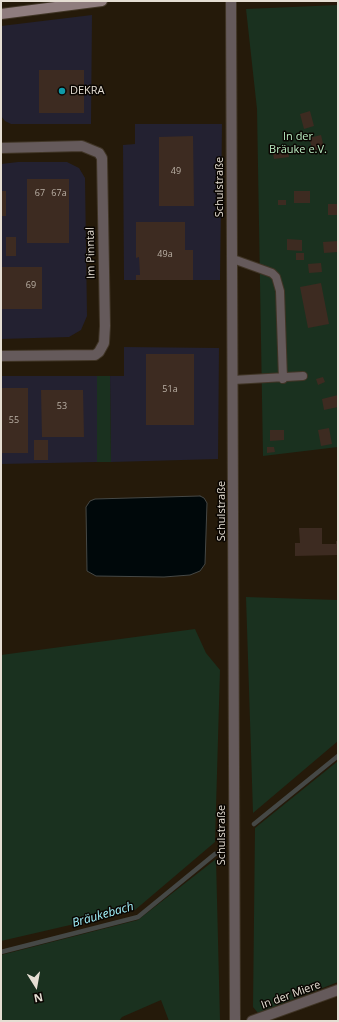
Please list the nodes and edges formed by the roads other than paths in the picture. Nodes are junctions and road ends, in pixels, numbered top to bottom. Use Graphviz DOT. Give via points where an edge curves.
graph roads {
  1 [pos="102,1"];
  2 [pos="231,1"];
  3 [pos="1,14"];
  4 [pos="1,148"];
  5 [pos="233,259"];
  6 [pos="1,356"];
  7 [pos="303,376"];
  8 [pos="283,379"];
  9 [pos="233,380"];
  10 [pos="338,990"];
  11 [pos="235,1021"];
  12 [pos="252,1021"];
  1 -- 3 [label="main road"];
  2 -- 5 [label="street, Schulstraße"];
  4 -- 6 [label="street, Im Pinntal" via="82,146 95,151 102,158 105,326 104,343 95,355"];
  5 -- 8 [label="lane" via="272,273 279,284"];
  5 -- 9 [label="street, Schulstraße"];
  7 -- 8 [label="lane"];
  8 -- 9 [label="lane"];
  9 -- 11 [label="street, Schulstraße"];
  10 -- 12 [label="street, In der Miere"];
}
